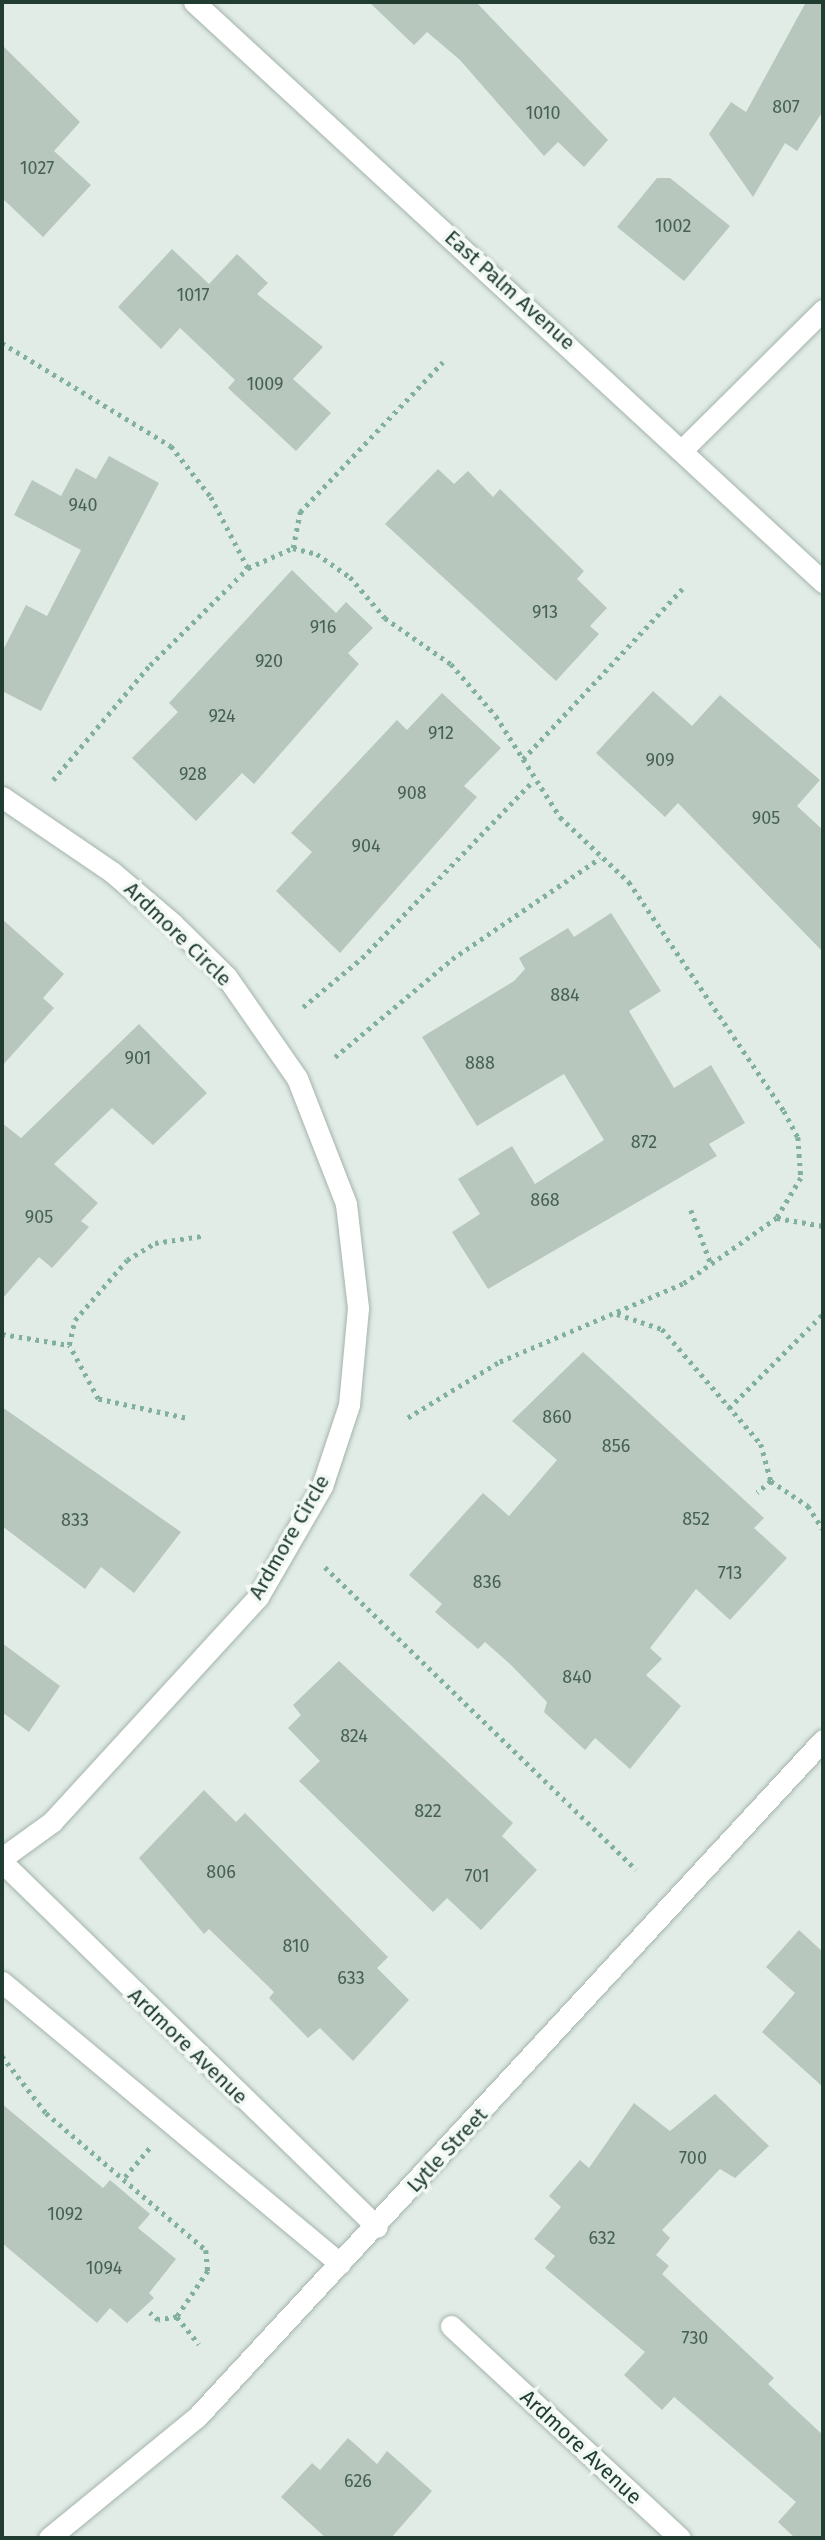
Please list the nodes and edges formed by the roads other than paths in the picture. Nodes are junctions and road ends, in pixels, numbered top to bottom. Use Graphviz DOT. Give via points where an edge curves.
graph roads {
  1 [pos="194,2"];
  2 [pos="823,310"];
  3 [pos="684,448"];
  4 [pos="823,582"];
  5 [pos="2,797"];
  6 [pos="823,1740"];
  7 [pos="2,1860"];
  8 [pos="2,1982"];
  9 [pos="377,2227"];
  10 [pos="340,2264"];
  11 [pos="451,2326"];
  12 [pos="49,2538"];
  13 [pos="680,2538"];
  1 -- 3 [label="street, East Palm Avenue"];
  2 -- 3 [label="street"];
  3 -- 4 [label="street, East Palm Avenue"];
  5 -- 7 [label="street, Ardmore Circle" via="113,872 163,915 226,976 258,1021 297,1078 337,1169 358,1308 349,1405 322,1486 258,1597 52,1822"];
  6 -- 9 [label="street, Lytle Street"];
  7 -- 9 [label="street, Ardmore Avenue"];
  8 -- 10 [label="street"];
  9 -- 10 [label="street, Lytle Street"];
  10 -- 12 [label="street, Lytle Street" via="197,2417"];
  11 -- 13 [label="street, Ardmore Avenue"];
}
